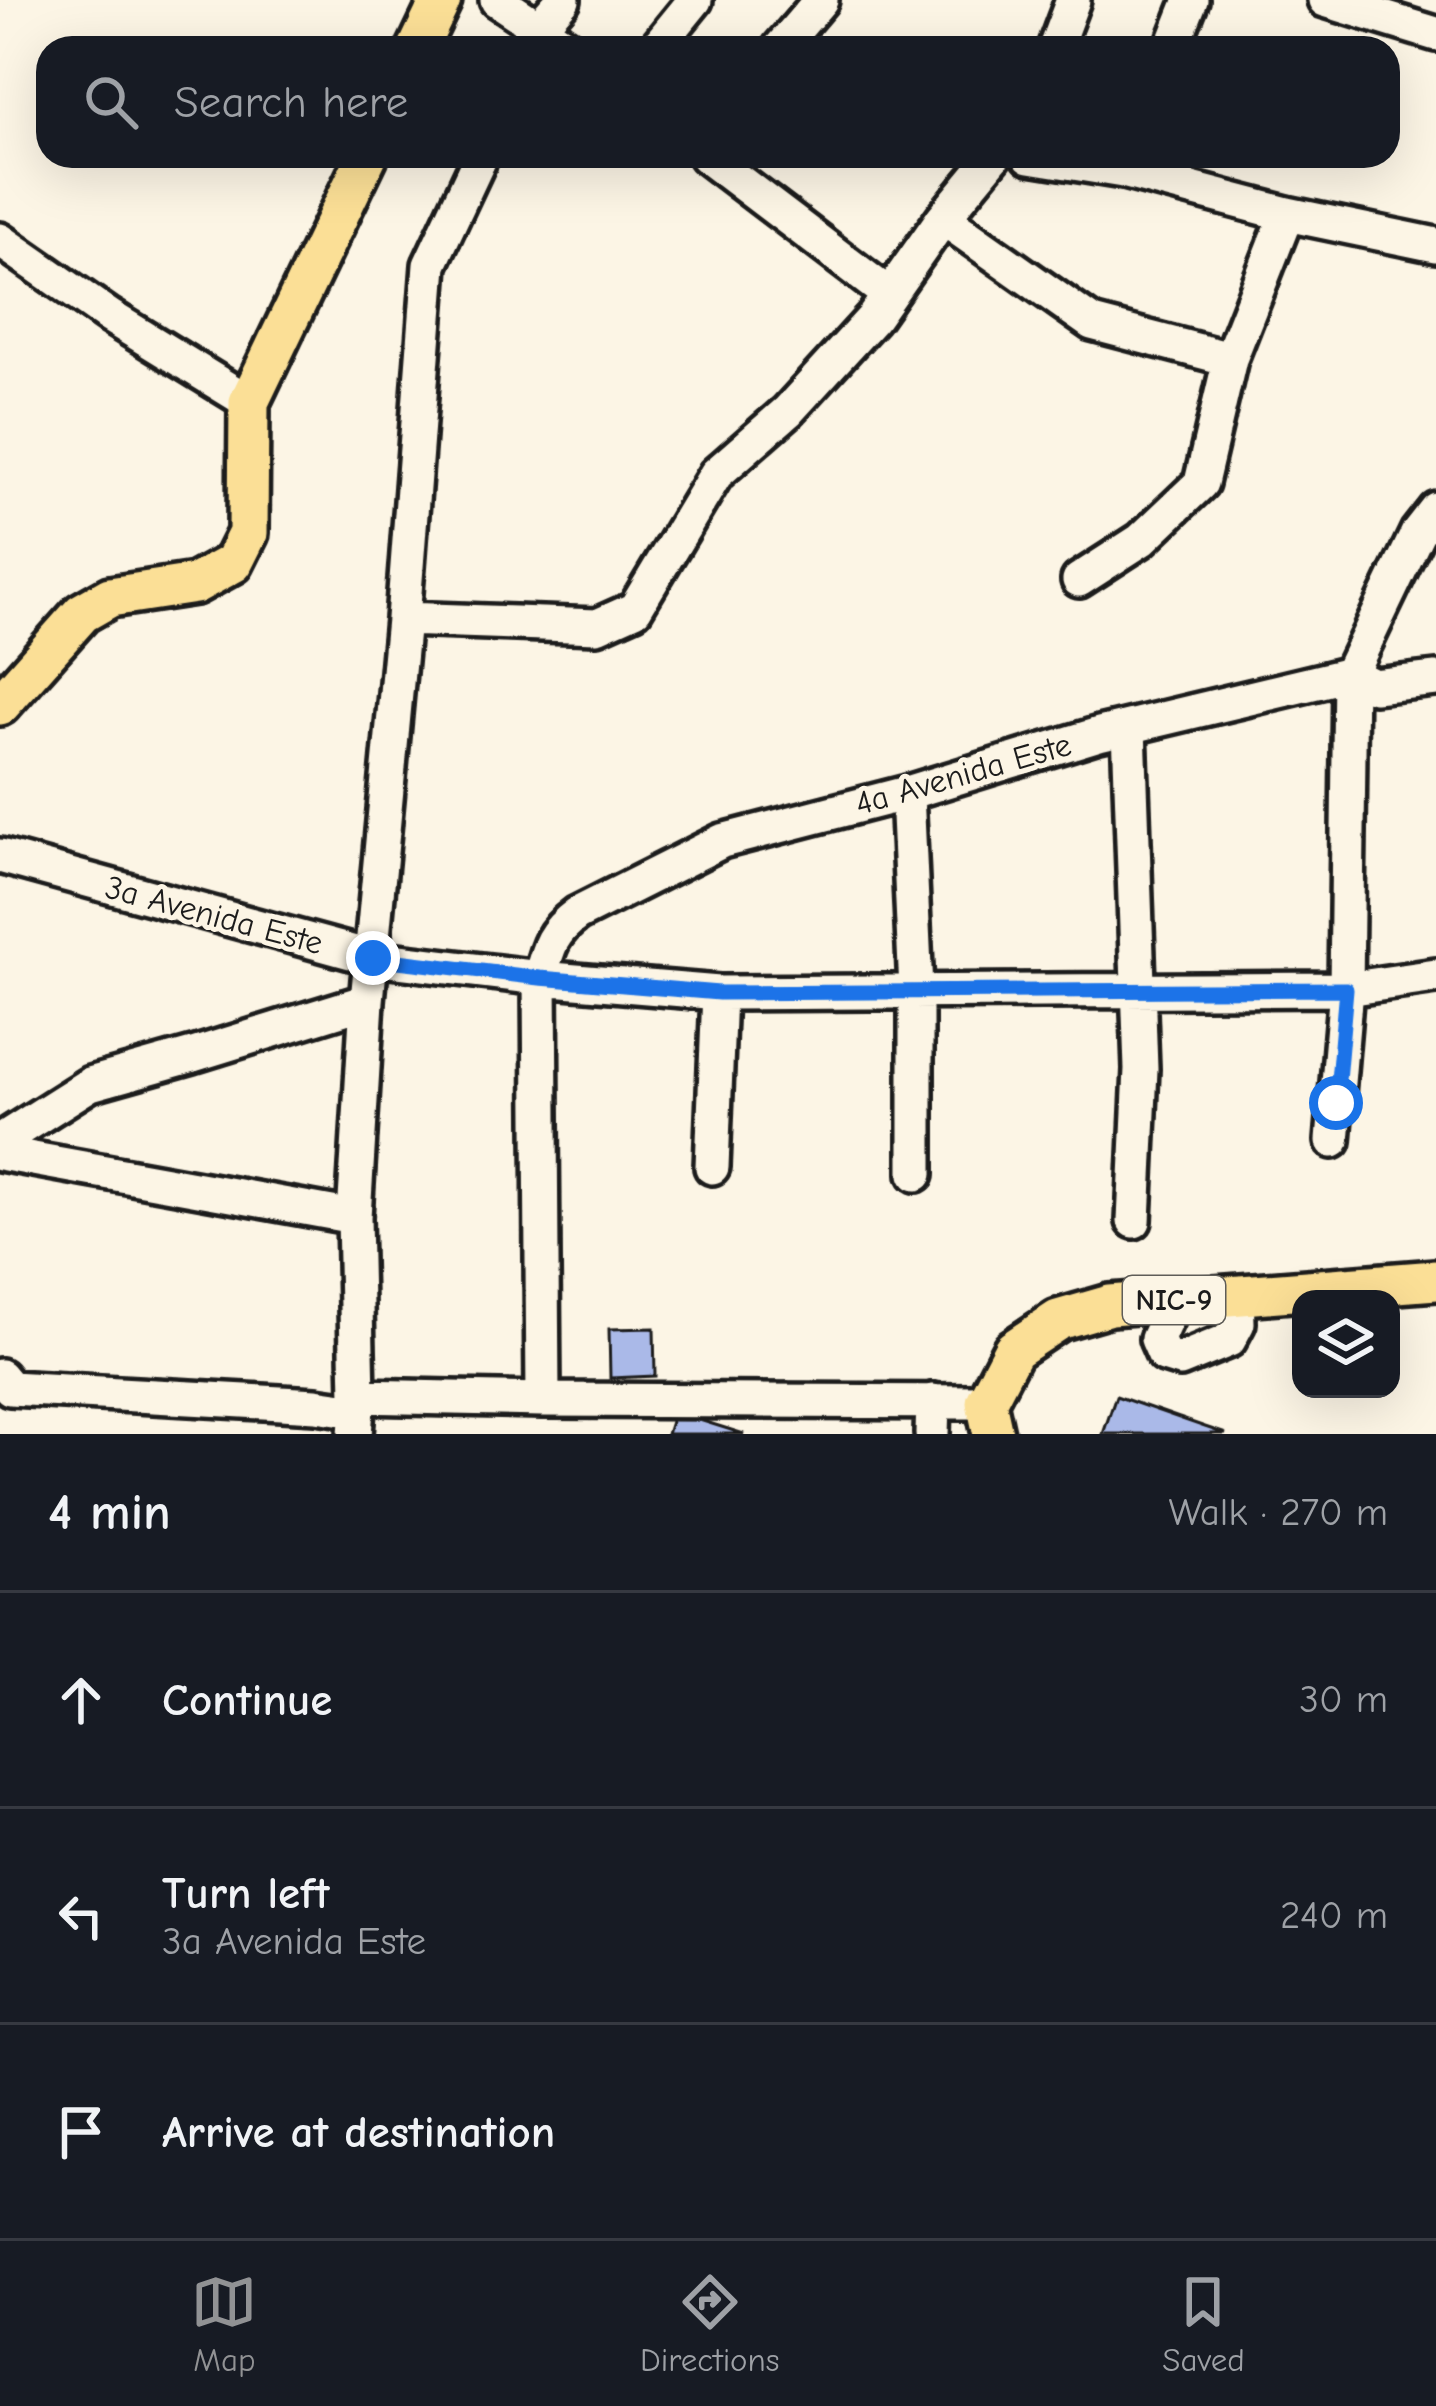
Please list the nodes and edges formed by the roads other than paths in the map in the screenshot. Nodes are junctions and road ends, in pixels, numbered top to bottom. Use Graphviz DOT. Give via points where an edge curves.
graph roads {
  1 [pos="441,0"];
  2 [pos="497,0"];
  3 [pos="563,0"];
  4 [pos="695,0"];
  5 [pos="1073,0"];
  6 [pos="1191,0"];
  7 [pos="1325,0"];
  8 [pos="809,3"];
  9 [pos="1436,34"];
  10 [pos="424,36"];
  11 [pos="534,36"];
  12 [pos="536,36"];
  13 [pos="666,36"];
  14 [pos="788,36"];
  15 [pos="1060,36"];
  16 [pos="1177,36"];
  17 [pos="361,168"];
  18 [pos="475,168"];
  19 [pos="722,168"];
  20 [pos="984,168"];
  21 [pos="1139,168"];
  22 [pos="1287,214"];
  23 [pos="943,218"];
  24 [pos="0,240"];
  25 [pos="1436,245"];
  26 [pos="889,295"];
  27 [pos="1230,359"];
  28 [pos="249,402"];
  29 [pos="1436,509"];
  30 [pos="1079,580"];
  31 [pos="403,619"];
  32 [pos="1350,674"];
  33 [pos="1436,679"];
  34 [pos="0,705"];
  35 [pos="1129,728"];
  36 [pos="907,793"];
  37 [pos="0,856"];
  38 [pos="373,958"];
  39 [pos="1436,976"];
  40 [pos="540,978"];
  41 [pos="1346,989"];
  42 [pos="916,990"];
  43 [pos="1138,992"];
  44 [pos="719,993"];
  45 [pos="367,1000"];
  46 [pos="0,1141"];
  47 [pos="1333,1142"];
  48 [pos="0,1153"];
  49 [pos="712,1167"];
  50 [pos="916,1174"];
  51 [pos="354,1217"];
  52 [pos="1134,1221"];
  53 [pos="1436,1280"];
  54 [pos="1237,1296"];
  55 [pos="1175,1300"];
  56 [pos="0,1376"];
  57 [pos="544,1400"];
  58 [pos="356,1414"];
  59 [pos="933,1418"];
  60 [pos="990,1418"];
  1 -- 10 [label="main road"];
  2 -- 11 [label="street"];
  3 -- 12 [label="street"];
  4 -- 13 [label="street"];
  5 -- 15 [label="street"];
  6 -- 16 [label="street"];
  7 -- 9 [label="street"];
  8 -- 14 [label="street"];
  17 -- 28 [label="main road"];
  18 -- 31 [label="street" via="430,265"];
  19 -- 26 [label="street"];
  20 -- 23 [label="street"];
  21 -- 22 [label="street"];
  22 -- 25 [label="street"];
  22 -- 27 [label="street"];
  23 -- 26 [label="street"];
  23 -- 27 [label="street" via="1093,323"];
  24 -- 28 [label="street"];
  26 -- 31 [label="street" via="788,412 716,475 635,609 597,626"];
  27 -- 30 [label="street" via="1201,483 1141,540"];
  28 -- 34 [label="main road" via="248,533 233,563 195,584 110,597 82,613"];
  29 -- 32 [label="street"];
  31 -- 38 [label="street"];
  32 -- 33 [label="street, 4a Avenida Este" via="1374,686"];
  32 -- 35 [label="street, 4a Avenida Este"];
  32 -- 41 [label="street"];
  35 -- 36 [label="street, 4a Avenida Este"];
  35 -- 43 [label="street"];
  36 -- 40 [label="street, 4a Avenida Este" via="722,841 627,888 561,926"];
  36 -- 42 [label="street"];
  37 -- 38 [label="street, 3a Avenida Este"];
  38 -- 40 [label="street, 3a Avenida Este"];
  38 -- 45 [label="street"];
  39 -- 41 [label="street, 3a Avenida Este"];
  40 -- 44 [label="street, 3a Avenida Este"];
  40 -- 57 [label="street"];
  41 -- 43 [label="street, 3a Avenida Este"];
  41 -- 47 [label="street"];
  42 -- 43 [label="street, 3a Avenida Este"];
  42 -- 44 [label="street, 3a Avenida Este"];
  42 -- 50 [label="street"];
  43 -- 52 [label="street"];
  44 -- 49 [label="street"];
  45 -- 46 [label="street" via="90,1084"];
  45 -- 51 [label="street"];
  48 -- 51 [label="street"];
  51 -- 58 [label="street"];
  53 -- 54 [label="main road, NIC-9 / NIC-9"];
  54 -- 55 [label="main road, NIC-9 / NIC-9"];
  54 -- 55 [label="street" via="1229,1340 1180,1360 1164,1355 1157,1339"];
  55 -- 60 [label="main road, NIC-9 / NIC-9" via="1110,1305 1058,1320 1013,1351"];
  56 -- 58 [label="street" via="10,1388"];
  57 -- 58 [label="street"];
  57 -- 59 [label="street"];
  59 -- 60 [label="street"];
}
